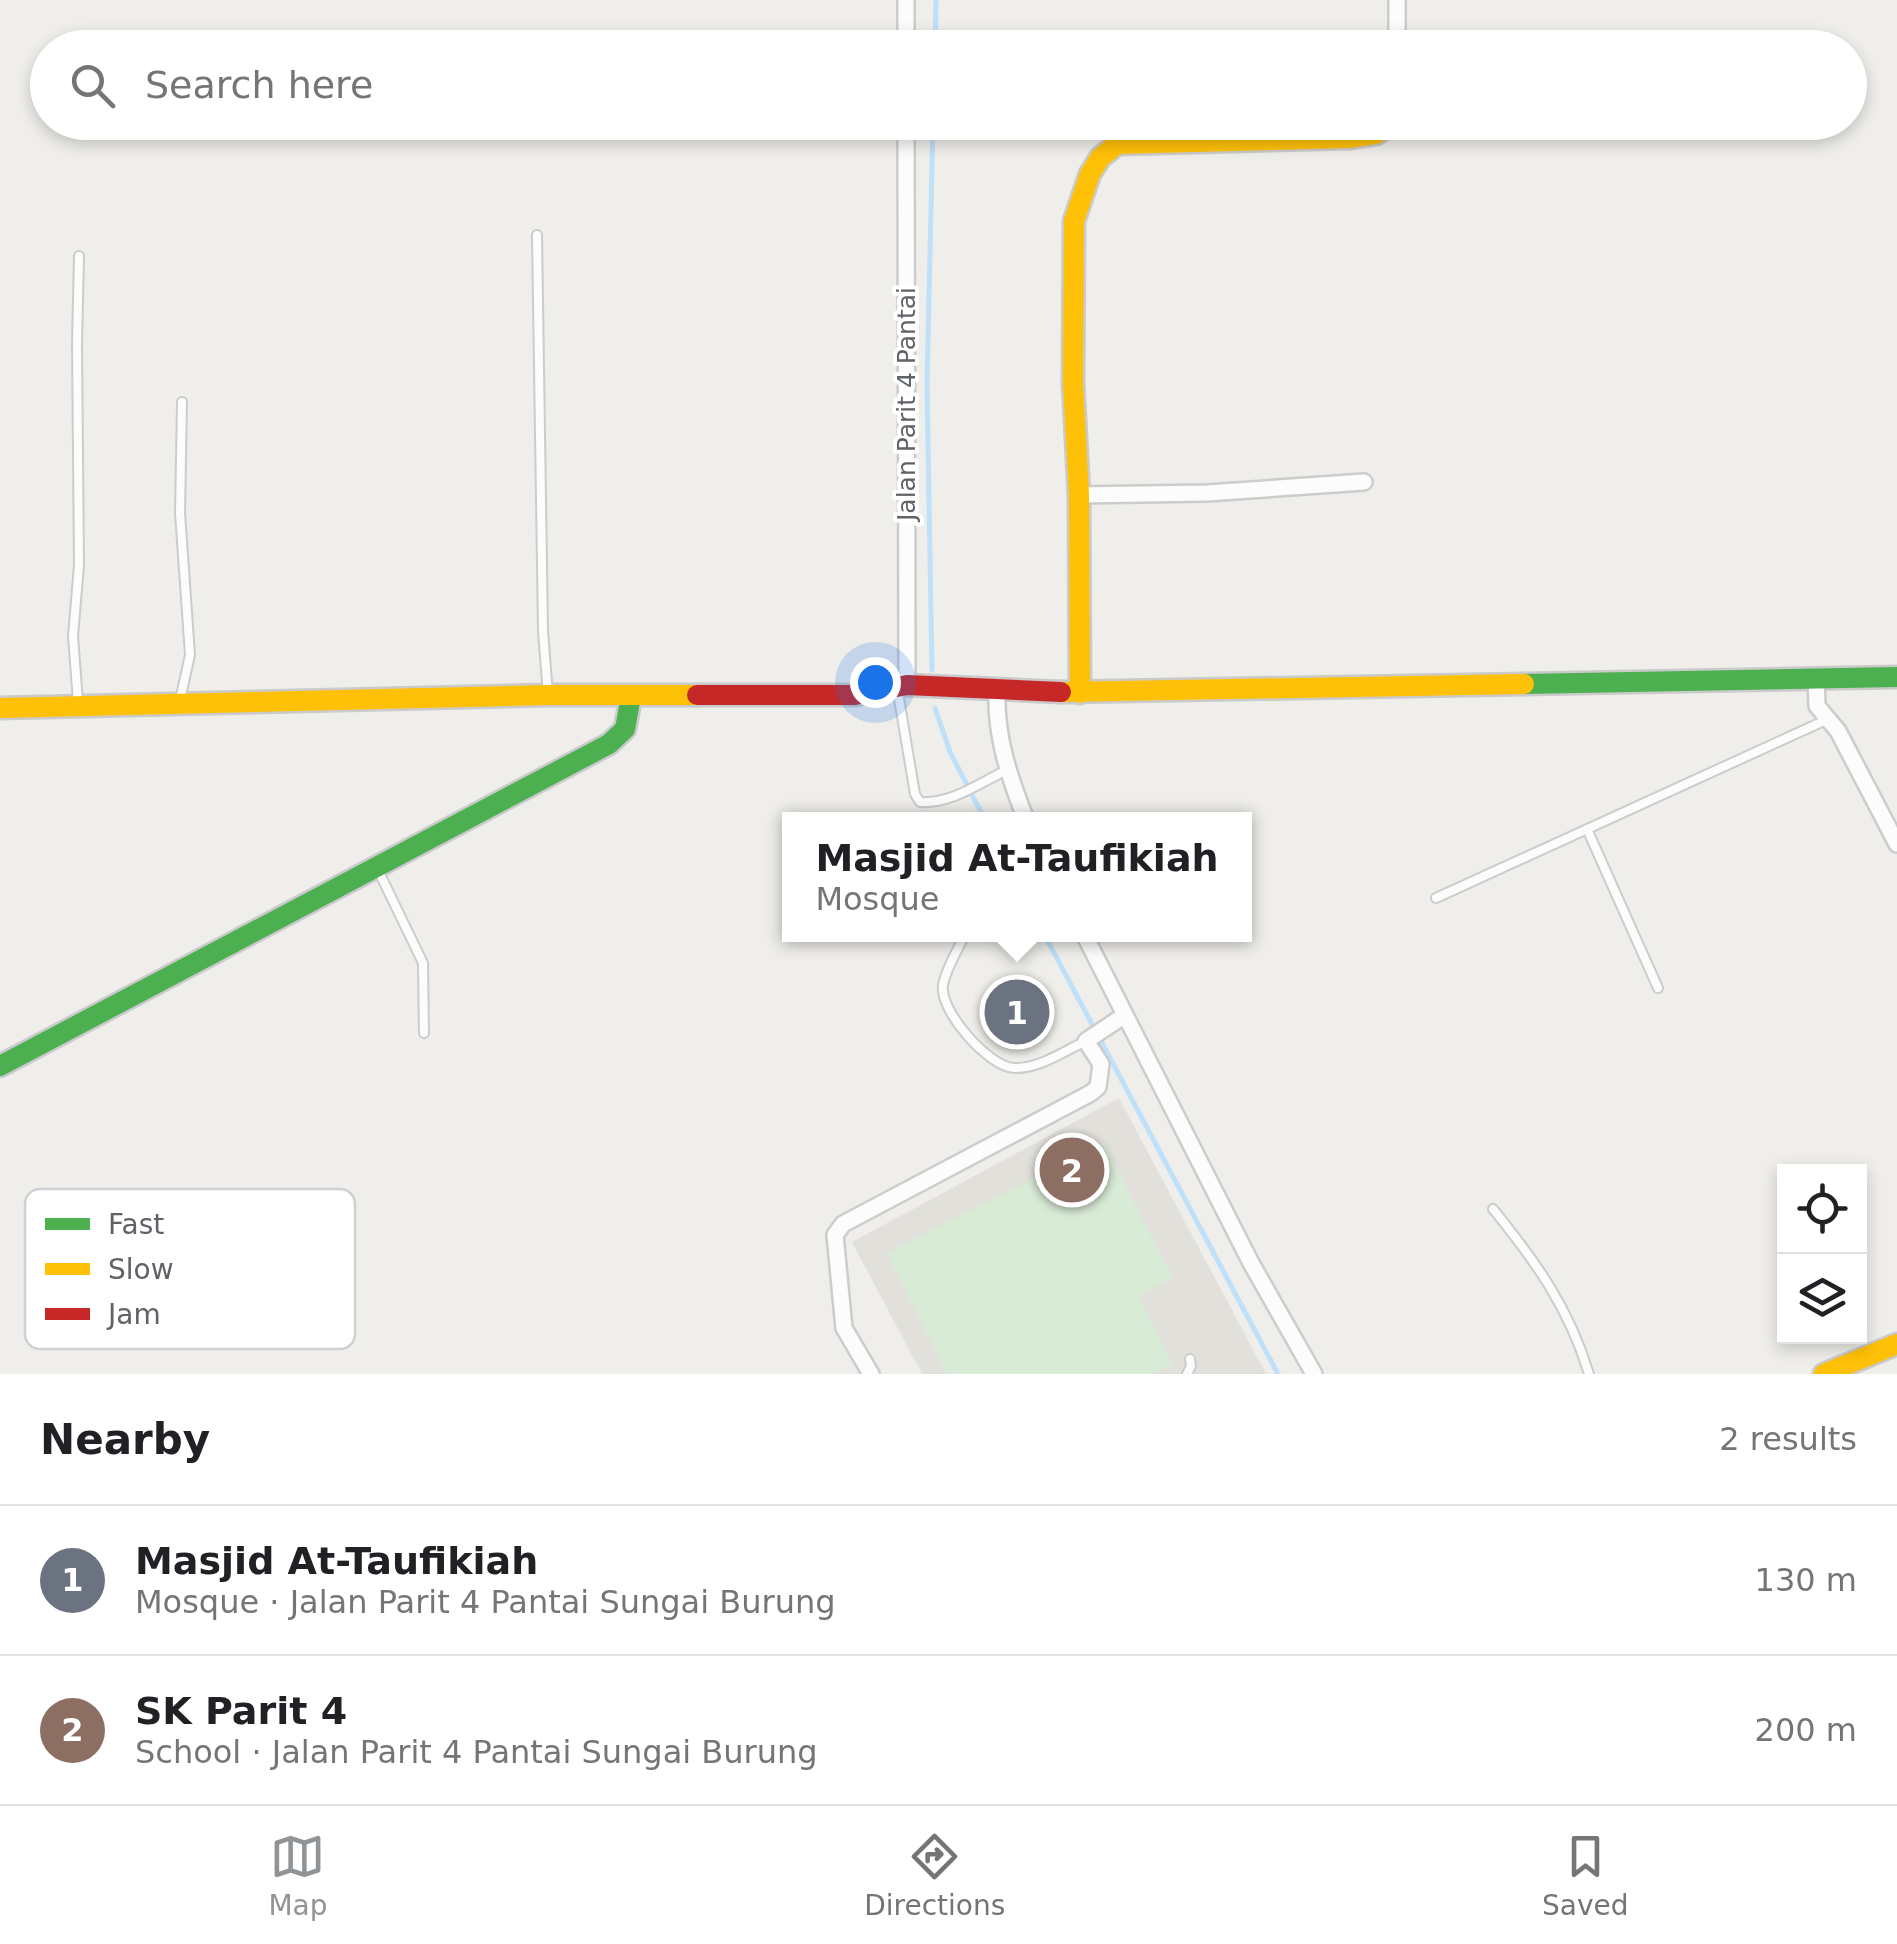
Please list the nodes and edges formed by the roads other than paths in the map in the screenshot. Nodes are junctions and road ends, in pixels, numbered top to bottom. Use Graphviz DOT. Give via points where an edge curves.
graph roads {
  1 [pos="906,0"];
  2 [pos="1398,0"];
  3 [pos="906,30"];
  4 [pos="1397,30"];
  5 [pos="906,140"];
  6 [pos="1141,140"];
  7 [pos="537,234"];
  8 [pos="80,256"];
  9 [pos="182,402"];
  10 [pos="1364,482"];
  11 [pos="1079,495"];
  12 [pos="1897,676"];
  13 [pos="1816,678"];
  14 [pos="902,686"];
  15 [pos="998,689"];
  16 [pos="1080,692"];
  17 [pos="548,695"];
  18 [pos="631,696"];
  19 [pos="178,704"];
  20 [pos="78,707"];
  21 [pos="0,708"];
  22 [pos="1826,720"];
  23 [pos="1008,770"];
  24 [pos="1023,812"];
  25 [pos="1587,829"];
  26 [pos="1897,844"];
  27 [pos="376,866"];
  28 [pos="1436,898"];
  29 [pos="961,942"];
  30 [pos="1088,942"];
  31 [pos="1658,988"];
  32 [pos="1125,1015"];
  33 [pos="424,1033"];
  34 [pos="1095,1035"];
  35 [pos="0,1066"];
  36 [pos="1493,1209"];
  37 [pos="1897,1344"];
  38 [pos="1190,1358"];
  39 [pos="871,1374"];
  40 [pos="1187,1374"];
  41 [pos="1314,1374"];
  42 [pos="1589,1374"];
  43 [pos="1824,1374"];
  1 -- 3 [label="street"];
  2 -- 4 [label="street"];
  5 -- 14 [label="street, Jalan Parit 4 Pantai"];
  6 -- 11 [label="main road" via="1116,144 1100,158 1074,221"];
  7 -- 17 [label="lane"];
  8 -- 20 [label="lane" via="73,636"];
  9 -- 19 [label="lane" via="180,513 190,655"];
  10 -- 11 [label="street"];
  11 -- 16 [label="main road"];
  12 -- 13 [label="main road"];
  13 -- 16 [label="main road"];
  13 -- 22 [label="street" via="1816,706"];
  14 -- 15 [label="main road"];
  14 -- 18 [label="main road" via="856,695"];
  14 -- 23 [label="lane" via="920,802 962,794"];
  15 -- 16 [label="main road"];
  15 -- 23 [label="street" via="996,715"];
  17 -- 18 [label="main road"];
  17 -- 19 [label="main road"];
  18 -- 27 [label="main road" via="625,729 609,744"];
  19 -- 20 [label="main road"];
  20 -- 21 [label="main road"];
  22 -- 25 [label="lane"];
  22 -- 26 [label="street"];
  23 -- 24 [label="street"];
  25 -- 28 [label="lane"];
  25 -- 31 [label="lane"];
  27 -- 33 [label="lane" via="423,963"];
  27 -- 35 [label="main road"];
  29 -- 34 [label="lane" via="943,983 948,1013 997,1065 1032,1066"];
  30 -- 32 [label="street"];
  32 -- 34 [label="street"];
  32 -- 41 [label="street"];
  34 -- 39 [label="street" via="1101,1064 1091,1093 835,1234 844,1328"];
  36 -- 42 [label="lane" via="1540,1267"];
  37 -- 43 [label="main road"];
  38 -- 40 [label="lane"];
}
